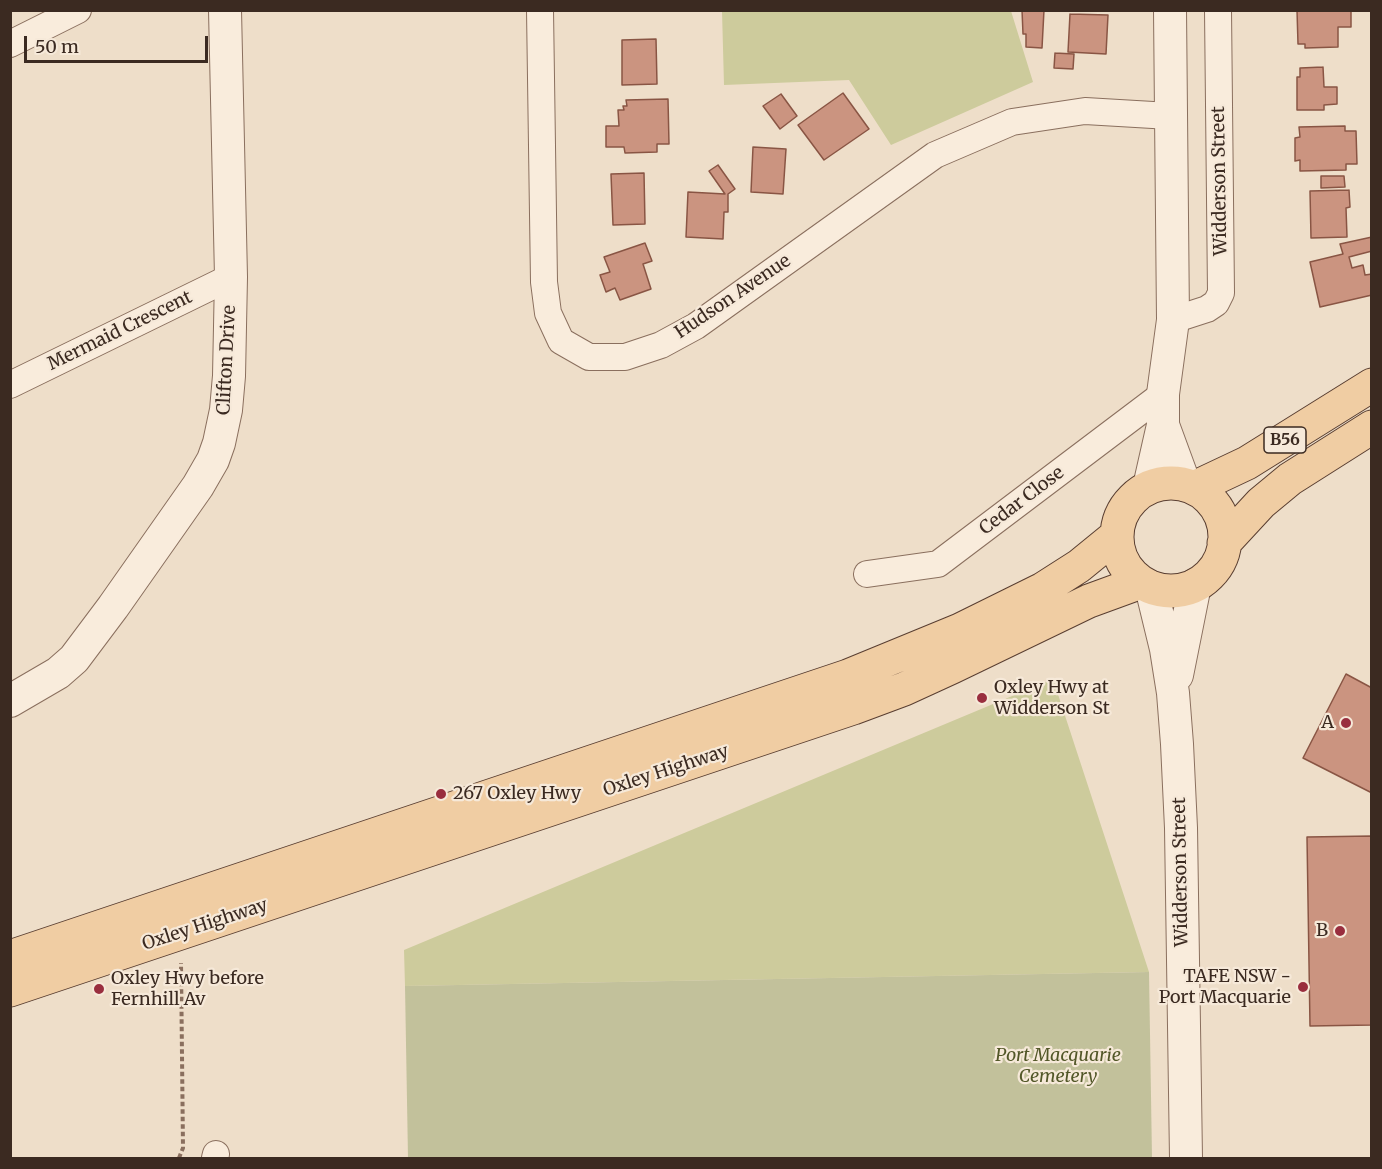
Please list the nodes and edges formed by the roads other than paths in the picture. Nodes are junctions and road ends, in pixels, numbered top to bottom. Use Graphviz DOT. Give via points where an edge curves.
graph roads {
  1 [pos="78,10"];
  2 [pos="225,10"];
  3 [pos="540,10"];
  4 [pos="1170,10"];
  5 [pos="1218,10"];
  6 [pos="10,44"];
  7 [pos="1170,116"];
  8 [pos="231,277"];
  9 [pos="1173,320"];
  10 [pos="1371,384"];
  11 [pos="10,386"];
  12 [pos="1162,394"];
  13 [pos="1163,425"];
  14 [pos="1371,427"];
  15 [pos="1190,486"];
  16 [pos="1149,487"];
  17 [pos="1117,535"];
  18 [pos="1224,543"];
  19 [pos="867,574"];
  20 [pos="1146,584"];
  21 [pos="1195,585"];
  22 [pos="1173,693"];
  23 [pos="10,701"];
  24 [pos="10,957"];
  25 [pos="10,990"];
  26 [pos="1186,1158"];
  1 -- 6 [label="street"];
  2 -- 8 [label="street, Clifton Drive"];
  3 -- 7 [label="street, Hudson Avenue" via="544,282 548,313 561,341 589,357 625,357 661,345 696,326 935,155 1012,122 1085,111"];
  4 -- 7 [label="street"];
  5 -- 9 [label="street, Widderson Street" via="1221,293 1208,309"];
  7 -- 9 [label="street"];
  8 -- 11 [label="street, Mermaid Crescent"];
  8 -- 23 [label="street, Clifton Drive" via="226,410 213,460 74,659"];
  9 -- 12 [label="street"];
  10 -- 15 [label="main road, B56" via="1247,463"];
  12 -- 13 [label="street"];
  12 -- 19 [label="street, Cedar Close" via="938,564"];
  13 -- 15 [label="street"];
  13 -- 16 [label="street"];
  14 -- 18 [label="main road, B56" via="1290,479"];
  15 -- 16 [label="main road, B56" via="1173,483"];
  15 -- 18 [label="main road" via="1208,498 1218,511"];
  16 -- 17 [label="main road" via="1126,506"];
  17 -- 20 [label="main road" via="1119,553 1127,569"];
  17 -- 24 [label="main road, Oxley Highway" via="1043,589 960,630 848,676"];
  18 -- 21 [label="main road, B56" via="1220,560"];
  20 -- 21 [label="main road" via="1165,591"];
  20 -- 22 [label="street, Widderson Street" via="1166,649"];
  20 -- 25 [label="main road, Oxley Highway" via="1089,601 952,667 853,708"];
  21 -- 22 [label="street, Widderson Street"];
  22 -- 26 [label="street, Widderson Street" via="1181,828"];
}
